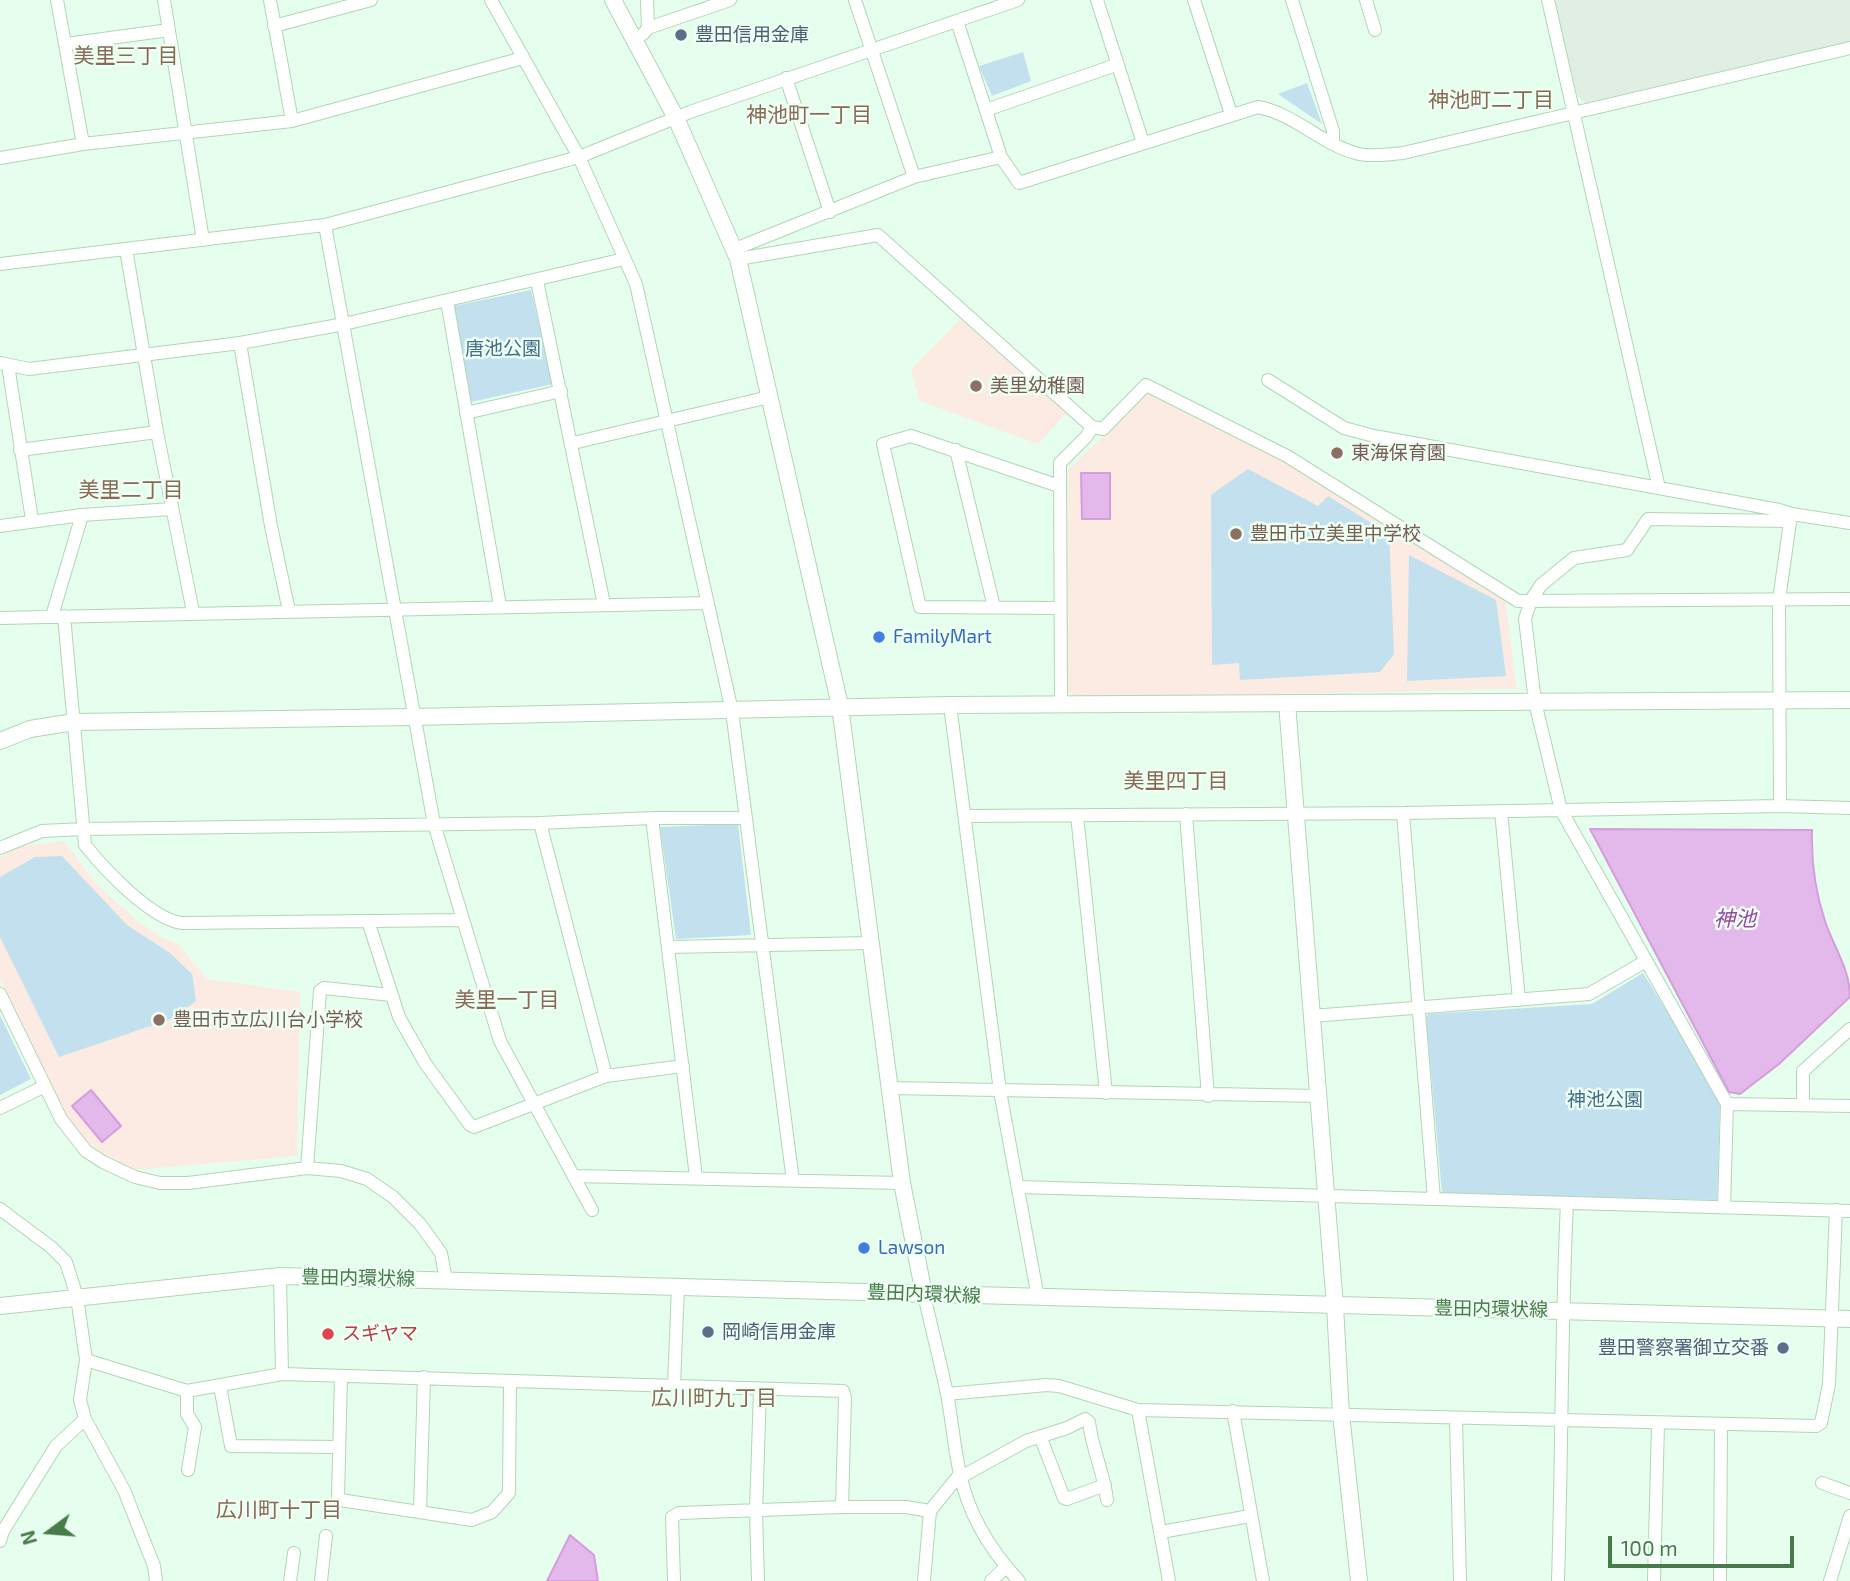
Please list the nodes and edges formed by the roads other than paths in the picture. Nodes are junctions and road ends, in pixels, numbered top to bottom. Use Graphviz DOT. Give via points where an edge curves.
graph roads {
  1 [pos="57,0"];
  2 [pos="164,0"];
  3 [pos="270,0"];
  4 [pos="368,0"];
  5 [pos="491,0"];
  6 [pos="613,0"];
  7 [pos="647,0"];
  8 [pos="730,0"];
  9 [pos="855,0"];
  10 [pos="1018,0"];
  11 [pos="1097,0"];
  12 [pos="1194,0"];
  13 [pos="1292,0"];
  14 [pos="1366,0"];
  15 [pos="1548,0"];
  16 [pos="1001,3"];
  17 [pos="957,21"];
  18 [pos="274,26"];
  19 [pos="648,28"];
  20 [pos="169,30"];
  21 [pos="1375,30"];
  22 [pos="66,44"];
  23 [pos="637,44"];
  24 [pos="1850,48"];
  25 [pos="871,49"];
  26 [pos="523,58"];
  27 [pos="1116,65"];
  28 [pos="786,78"];
  29 [pos="986,110"];
  30 [pos="1575,113"];
  31 [pos="1230,114"];
  32 [pos="676,118"];
  33 [pos="292,121"];
  34 [pos="187,134"];
  35 [pos="1143,143"];
  36 [pos="1334,143"];
  37 [pos="83,144"];
  38 [pos="579,157"];
  39 [pos="1001,157"];
  40 [pos="0,158"];
  41 [pos="914,177"];
  42 [pos="830,212"];
  43 [pos="325,225"];
  44 [pos="203,240"];
  45 [pos="125,248"];
  46 [pos="737,254"];
  47 [pos="624,260"];
  48 [pos="0,264"];
  49 [pos="537,281"];
  50 [pos="447,301"];
  51 [pos="345,324"];
  52 [pos="240,343"];
  53 [pos="145,355"];
  54 [pos="4,364"];
  55 [pos="1268,380"];
  56 [pos="561,391"];
  57 [pos="769,397"];
  58 [pos="466,413"];
  59 [pos="667,421"];
  60 [pos="1092,427"];
  61 [pos="157,432"];
  62 [pos="573,443"];
  63 [pos="20,450"];
  64 [pos="956,450"];
  65 [pos="1059,486"];
  66 [pos="1659,488"];
  67 [pos="172,509"];
  68 [pos="82,515"];
  69 [pos="1790,517"];
  70 [pos="32,520"];
  71 [pos="1850,523"];
  72 [pos="0,526"];
  73 [pos="1850,599"];
  74 [pos="1531,600"];
  75 [pos="1779,600"];
  76 [pos="708,603"];
  77 [pos="604,604"];
  78 [pos="500,606"];
  79 [pos="994,607"];
  80 [pos="1060,608"];
  81 [pos="394,610"];
  82 [pos="289,611"];
  83 [pos="193,612"];
  84 [pos="58,616"];
  85 [pos="0,618"];
  86 [pos="1850,700"];
  87 [pos="1780,701"];
  88 [pos="1535,702"];
  89 [pos="1287,703"];
  90 [pos="950,705"];
  91 [pos="1061,705"];
  92 [pos="840,706"];
  93 [pos="732,710"];
  94 [pos="413,717"];
  95 [pos="74,722"];
  96 [pos="0,741"];
  97 [pos="1780,806"];
  98 [pos="1850,808"];
  99 [pos="1561,810"];
  100 [pos="1501,811"];
  101 [pos="1295,812"];
  102 [pos="1403,813"];
  103 [pos="1186,814"];
  104 [pos="1077,815"];
  105 [pos="966,816"];
  106 [pos="652,818"];
  107 [pos="745,818"];
  108 [pos="540,823"];
  109 [pos="434,824"];
  110 [pos="84,829"];
  111 [pos="0,848"];
  112 [pos="462,920"];
  113 [pos="368,922"];
  114 [pos="871,943"];
  115 [pos="668,947"];
  116 [pos="763,947"];
  117 [pos="1646,961"];
  118 [pos="0,994"];
  119 [pos="391,995"];
  120 [pos="1519,1000"];
  121 [pos="1420,1008"];
  122 [pos="1312,1016"];
  123 [pos="1850,1029"];
  124 [pos="683,1066"];
  125 [pos="606,1076"];
  126 [pos="46,1086"];
  127 [pos="890,1088"];
  128 [pos="1000,1091"];
  129 [pos="1106,1093"];
  130 [pos="1208,1096"];
  131 [pos="1319,1096"];
  132 [pos="535,1104"];
  133 [pos="1727,1104"];
  134 [pos="1803,1105"];
  135 [pos="1850,1106"];
  136 [pos="0,1108"];
  137 [pos="307,1168"];
  138 [pos="575,1176"];
  139 [pos="696,1177"];
  140 [pos="793,1181"];
  141 [pos="902,1183"];
  142 [pos="1019,1187"];
  143 [pos="1326,1196"];
  144 [pos="1434,1199"];
  145 [pos="1567,1203"];
  146 [pos="1724,1207"];
  147 [pos="0,1209"];
  148 [pos="592,1210"];
  149 [pos="1836,1210"];
  150 [pos="1850,1211"];
  151 [pos="279,1276"];
  152 [pos="446,1280"];
  153 [pos="678,1287"];
  154 [pos="923,1294"];
  155 [pos="77,1297"];
  156 [pos="1038,1298"];
  157 [pos="0,1306"];
  158 [pos="1335,1306"];
  159 [pos="1562,1310"];
  160 [pos="1830,1318"];
  161 [pos="1850,1319"];
  162 [pos="86,1360"];
  163 [pos="282,1374"];
  164 [pos="341,1376"];
  165 [pos="424,1377"];
  166 [pos="510,1381"];
  167 [pos="674,1385"];
  168 [pos="220,1386"];
  169 [pos="760,1390"];
  170 [pos="187,1391"];
  171 [pos="947,1394"];
  172 [pos="1138,1410"];
  173 [pos="1233,1411"];
  174 [pos="1341,1414"];
  175 [pos="85,1419"];
  176 [pos="1456,1419"];
  177 [pos="1563,1421"];
  178 [pos="1658,1424"];
  179 [pos="1721,1426"];
  180 [pos="1040,1436"];
  181 [pos="339,1447"];
  182 [pos="188,1470"];
  183 [pos="960,1475"];
  184 [pos="1822,1483"];
  185 [pos="1105,1485"];
  186 [pos="1850,1493"];
  187 [pos="1107,1500"];
  188 [pos="842,1507"];
  189 [pos="756,1511"];
  190 [pos="930,1511"];
  191 [pos="420,1512"];
  192 [pos="1250,1516"];
  193 [pos="1850,1516"];
  194 [pos="1161,1532"];
  195 [pos="326,1536"];
  196 [pos="0,1541"];
  197 [pos="294,1553"];
  198 [pos="1006,1567"];
  199 [pos="156,1581"];
  200 [pos="290,1581"];
  201 [pos="321,1581"];
  202 [pos="674,1581"];
  203 [pos="758,1581"];
  204 [pos="924,1581"];
  205 [pos="991,1581"];
  206 [pos="1019,1581"];
  207 [pos="1170,1581"];
  208 [pos="1263,1581"];
  209 [pos="1359,1581"];
  210 [pos="1460,1581"];
  211 [pos="1558,1581"];
  212 [pos="1654,1581"];
  213 [pos="1720,1581"];
  214 [pos="1830,1581"];
  1 -- 22 [label="street"];
  2 -- 20 [label="street"];
  3 -- 18 [label="street"];
  4 -- 18 [label="street"];
  5 -- 26 [label="street"];
  6 -- 23 [label="street"];
  7 -- 19 [label="street"];
  8 -- 19 [label="street"];
  9 -- 25 [label="street"];
  10 -- 16 [label="street"];
  11 -- 27 [label="street"];
  12 -- 31 [label="street"];
  13 -- 36 [label="street"];
  14 -- 21 [label="street"];
  15 -- 30 [label="street"];
  16 -- 17 [label="street"];
  17 -- 25 [label="street"];
  17 -- 29 [label="street"];
  18 -- 33 [label="street"];
  19 -- 23 [label="street"];
  20 -- 22 [label="street"];
  20 -- 34 [label="street"];
  22 -- 37 [label="street"];
  23 -- 32 [label="street"];
  24 -- 30 [label="street"];
  25 -- 28 [label="street"];
  25 -- 41 [label="street"];
  26 -- 33 [label="street"];
  26 -- 38 [label="street"];
  27 -- 29 [label="street"];
  27 -- 35 [label="street"];
  28 -- 32 [label="street"];
  28 -- 42 [label="street"];
  29 -- 39 [label="street"];
  30 -- 36 [label="street" via="1403,153 1359,154"];
  30 -- 66 [label="street"];
  31 -- 35 [label="street"];
  31 -- 36 [label="street" via="1270,109"];
  32 -- 38 [label="street"];
  32 -- 46 [label="street"];
  33 -- 34 [label="street"];
  34 -- 37 [label="street"];
  34 -- 44 [label="street"];
  35 -- 39 [label="street" via="1019,183"];
  37 -- 40 [label="street"];
  38 -- 43 [label="street"];
  38 -- 47 [label="street"];
  39 -- 41 [label="street"];
  41 -- 42 [label="street"];
  42 -- 46 [label="street"];
  43 -- 44 [label="street"];
  43 -- 51 [label="street"];
  44 -- 45 [label="street"];
  45 -- 48 [label="street"];
  45 -- 53 [label="street"];
  46 -- 57 [label="street"];
  46 -- 60 [label="street" via="878,235"];
  47 -- 49 [label="street"];
  47 -- 59 [label="street" via="636,284"];
  49 -- 50 [label="street"];
  49 -- 56 [label="street"];
  50 -- 51 [label="street"];
  50 -- 58 [label="street"];
  51 -- 52 [label="street"];
  51 -- 81 [label="street"];
  52 -- 53 [label="street"];
  52 -- 82 [label="street"];
  53 -- 54 [label="street" via="29,369"];
  53 -- 61 [label="street"];
  54 -- 63 [label="street"];
  55 -- 66 [label="street" via="1344,428"];
  56 -- 58 [label="street"];
  56 -- 62 [label="street"];
  57 -- 59 [label="street"];
  57 -- 92 [label="street"];
  58 -- 78 [label="street"];
  59 -- 62 [label="street"];
  59 -- 76 [label="street"];
  60 -- 65 [label="street" via="1060,463"];
  60 -- 74 [label="street" via="1103,429 1146,384 1287,456 1518,601"];
  61 -- 63 [label="street"];
  61 -- 67 [label="street"];
  62 -- 77 [label="street"];
  63 -- 70 [label="street"];
  64 -- 65 [label="street"];
  64 -- 79 [label="street"];
  64 -- 79 [label="street" via="911,436 883,444 920,607"];
  65 -- 80 [label="street"];
  66 -- 69 [label="street" via="1779,510"];
  67 -- 68 [label="street"];
  67 -- 83 [label="street"];
  68 -- 70 [label="street"];
  68 -- 84 [label="street"];
  69 -- 71 [label="street"];
  69 -- 74 [label="street" via="1648,519 1627,550 1574,558 1541,585"];
  69 -- 75 [label="street"];
  70 -- 72 [label="street"];
  73 -- 75 [label="street"];
  74 -- 75 [label="street"];
  74 -- 88 [label="street" via="1525,619"];
  75 -- 87 [label="street"];
  76 -- 77 [label="street"];
  76 -- 93 [label="street"];
  77 -- 78 [label="street"];
  78 -- 81 [label="street"];
  79 -- 80 [label="street"];
  80 -- 91 [label="street"];
  81 -- 82 [label="street"];
  81 -- 94 [label="street"];
  82 -- 83 [label="street"];
  83 -- 84 [label="street"];
  84 -- 85 [label="street"];
  84 -- 95 [label="street"];
  86 -- 87 [label="street"];
  87 -- 88 [label="street"];
  87 -- 97 [label="street"];
  88 -- 89 [label="street"];
  88 -- 99 [label="street"];
  89 -- 91 [label="street"];
  89 -- 101 [label="street"];
  90 -- 91 [label="street"];
  90 -- 92 [label="street"];
  90 -- 105 [label="street"];
  92 -- 93 [label="street"];
  92 -- 114 [label="street"];
  93 -- 94 [label="street"];
  93 -- 107 [label="street"];
  94 -- 95 [label="street"];
  94 -- 109 [label="street"];
  95 -- 96 [label="street" via="30,729"];
  95 -- 110 [label="street"];
  97 -- 98 [label="street"];
  97 -- 99 [label="street"];
  99 -- 100 [label="street"];
  99 -- 117 [label="street"];
  100 -- 102 [label="street"];
  100 -- 120 [label="street"];
  101 -- 102 [label="street"];
  101 -- 103 [label="street"];
  101 -- 122 [label="street"];
  102 -- 121 [label="street"];
  103 -- 104 [label="street"];
  103 -- 130 [label="street"];
  104 -- 105 [label="street"];
  104 -- 129 [label="street"];
  105 -- 128 [label="street"];
  106 -- 107 [label="street"];
  106 -- 108 [label="street"];
  106 -- 115 [label="street"];
  107 -- 116 [label="street"];
  108 -- 109 [label="street"];
  108 -- 125 [label="street"];
  109 -- 110 [label="street"];
  109 -- 112 [label="street"];
  110 -- 111 [label="street" via="42,831"];
  110 -- 113 [label="street" via="85,845 95,858 171,922"];
  112 -- 113 [label="street"];
  112 -- 132 [label="street" via="500,1041"];
  113 -- 119 [label="street"];
  114 -- 116 [label="street"];
  114 -- 127 [label="street"];
  115 -- 116 [label="street"];
  115 -- 124 [label="street"];
  116 -- 140 [label="street"];
  117 -- 120 [label="street" via="1589,994"];
  117 -- 133 [label="street"];
  118 -- 126 [label="street"];
  119 -- 132 [label="street" via="425,1063 470,1125 479,1127"];
  119 -- 137 [label="street" via="320,991"];
  120 -- 121 [label="street"];
  121 -- 122 [label="street"];
  121 -- 144 [label="street"];
  122 -- 131 [label="street"];
  123 -- 134 [label="street" via="1803,1071"];
  124 -- 125 [label="street"];
  124 -- 139 [label="street"];
  125 -- 132 [label="street"];
  126 -- 136 [label="street"];
  126 -- 137 [label="street" via="61,1119 86,1151 135,1177 173,1184"];
  127 -- 128 [label="street"];
  127 -- 141 [label="street"];
  128 -- 129 [label="street"];
  128 -- 142 [label="street"];
  129 -- 130 [label="street"];
  130 -- 131 [label="street"];
  131 -- 143 [label="street"];
  132 -- 138 [label="street"];
  133 -- 134 [label="street"];
  133 -- 146 [label="street"];
  134 -- 135 [label="street"];
  137 -- 152 [label="street" via="341,1171 367,1180 393,1197 436,1245"];
  138 -- 139 [label="street"];
  138 -- 148 [label="street"];
  139 -- 140 [label="street"];
  140 -- 141 [label="street"];
  141 -- 154 [label="street"];
  142 -- 143 [label="street"];
  142 -- 156 [label="street"];
  143 -- 144 [label="street"];
  143 -- 158 [label="street"];
  144 -- 145 [label="street"];
  145 -- 146 [label="street"];
  145 -- 159 [label="street"];
  146 -- 149 [label="street"];
  147 -- 155 [label="street" via="66,1262"];
  149 -- 150 [label="street"];
  149 -- 160 [label="street"];
  151 -- 152 [label="street, 豊田内環状線"];
  151 -- 155 [label="street, 豊田内環状線"];
  151 -- 163 [label="street"];
  152 -- 153 [label="street, 豊田内環状線"];
  153 -- 154 [label="street, 豊田内環状線"];
  153 -- 167 [label="street"];
  154 -- 156 [label="street, 豊田内環状線"];
  154 -- 171 [label="street"];
  155 -- 157 [label="street, 豊田内環状線"];
  155 -- 162 [label="street"];
  156 -- 158 [label="street, 豊田内環状線"];
  158 -- 159 [label="street, 豊田内環状線"];
  158 -- 174 [label="street"];
  159 -- 160 [label="street, 豊田内環状線"];
  159 -- 177 [label="street"];
  160 -- 161 [label="street, 豊田内環状線"];
  160 -- 179 [label="street" via="1829,1384 1821,1423 1812,1427"];
  162 -- 170 [label="street"];
  162 -- 175 [label="street" via="80,1400"];
  163 -- 164 [label="street"];
  163 -- 168 [label="street"];
  164 -- 165 [label="street"];
  164 -- 181 [label="street"];
  165 -- 166 [label="street"];
  165 -- 191 [label="street"];
  166 -- 167 [label="street"];
  166 -- 191 [label="street" via="509,1493 492,1512 472,1520"];
  167 -- 169 [label="street"];
  168 -- 170 [label="street"];
  168 -- 181 [label="street" via="231,1446"];
  169 -- 188 [label="street" via="843,1391"];
  169 -- 189 [label="street"];
  170 -- 182 [label="street" via="187,1414 194,1427"];
  171 -- 172 [label="street" via="1059,1386"];
  171 -- 183 [label="street"];
  172 -- 173 [label="street"];
  172 -- 194 [label="street"];
  173 -- 174 [label="street"];
  173 -- 192 [label="street"];
  174 -- 176 [label="street"];
  174 -- 209 [label="street"];
  175 -- 196 [label="street" via="56,1446"];
  175 -- 199 [label="street" via="124,1490"];
  176 -- 177 [label="street"];
  176 -- 210 [label="street"];
  177 -- 178 [label="street"];
  177 -- 211 [label="street"];
  178 -- 179 [label="street"];
  178 -- 212 [label="street"];
  179 -- 213 [label="street"];
  180 -- 183 [label="street"];
  180 -- 185 [label="street" via="1064,1498"];
  180 -- 185 [label="street" via="1085,1419 1089,1422"];
  181 -- 191 [label="street" via="340,1500"];
  183 -- 190 [label="street"];
  183 -- 198 [label="street" via="979,1528"];
  184 -- 186 [label="street"];
  185 -- 187 [label="street"];
  188 -- 189 [label="street"];
  188 -- 190 [label="street"];
  189 -- 202 [label="street" via="672,1517"];
  189 -- 203 [label="street"];
  190 -- 204 [label="street"];
  192 -- 194 [label="street"];
  192 -- 208 [label="street"];
  193 -- 214 [label="street"];
  194 -- 207 [label="street"];
  195 -- 201 [label="street"];
  197 -- 200 [label="street"];
  198 -- 205 [label="street"];
  198 -- 206 [label="street"];
}
